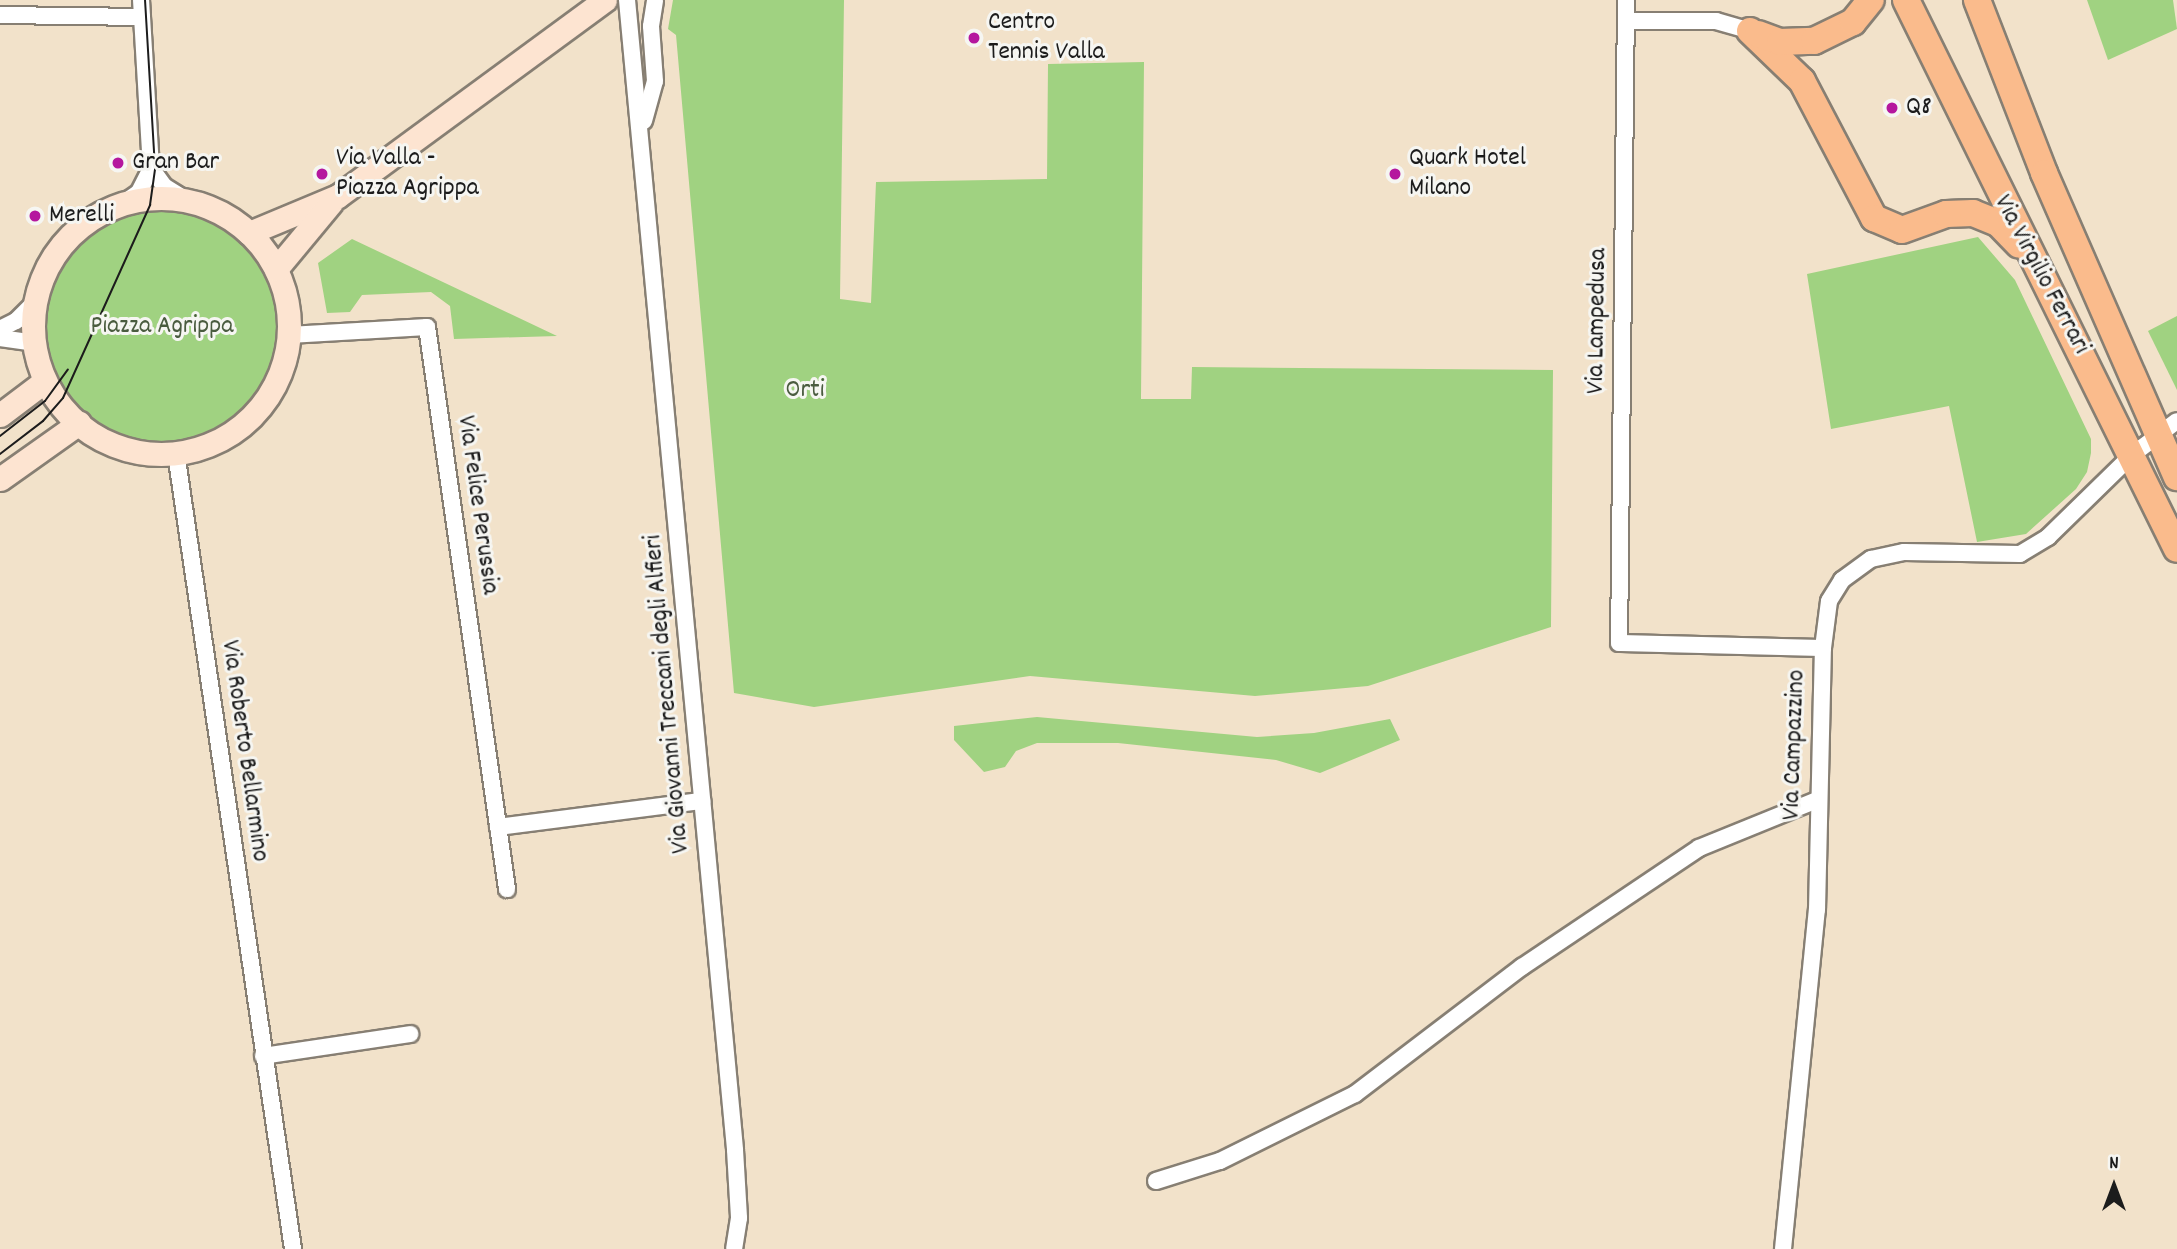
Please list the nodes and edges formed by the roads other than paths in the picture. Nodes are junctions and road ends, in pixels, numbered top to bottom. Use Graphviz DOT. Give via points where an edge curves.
graph roads {
  1 [pos="143,0"];
  2 [pos="605,0"];
  3 [pos="627,0"];
  4 [pos="655,0"];
  5 [pos="1626,0"];
  6 [pos="1871,0"];
  7 [pos="1906,0"];
  8 [pos="1977,0"];
  9 [pos="0,15"];
  10 [pos="142,17"];
  11 [pos="1626,21"];
  12 [pos="1750,31"];
  13 [pos="641,134"];
  14 [pos="151,168"];
  15 [pos="338,196"];
  16 [pos="188,201"];
  17 [pos="122,204"];
  18 [pos="250,233"];
  19 [pos="2031,258"];
  20 [pos="276,269"];
  21 [pos="35,302"];
  22 [pos="0,329"];
  23 [pos="289,335"];
  24 [pos="0,338"];
  25 [pos="34,343"];
  26 [pos="45,381"];
  27 [pos="0,415"];
  28 [pos="79,424"];
  29 [pos="2167,429"];
  30 [pos="176,453"];
  31 [pos="2132,455"];
  32 [pos="2177,477"];
  33 [pos="0,479"];
  34 [pos="2177,549"];
  35 [pos="1823,648"];
  36 [pos="1817,800"];
  37 [pos="702,801"];
  38 [pos="498,827"];
  39 [pos="507,889"];
  40 [pos="410,1034"];
  41 [pos="263,1056"];
  42 [pos="1156,1181"];
  43 [pos="293,1249"];
  44 [pos="734,1249"];
  45 [pos="1783,1249"];
  1 -- 10 [label="street"];
  2 -- 15 [label="main road"];
  3 -- 13 [label="street, Via Giovanni Treccani degli Alfieri"];
  4 -- 13 [label="street, Via Giovanni Treccani degli Alfieri" via="651,26 655,81"];
  5 -- 11 [label="street, Via Lampedusa"];
  6 -- 12 [label="main road" via="1853,22 1814,41 1780,43"];
  7 -- 19 [label="main road, Via Virgilio Ferrari"];
  8 -- 29 [label="main road, Via Virgilio Ferrari" via="2044,173"];
  9 -- 10 [label="street"];
  10 -- 14 [label="street"];
  11 -- 12 [label="street" via="1716,21"];
  11 -- 35 [label="street, Via Lampedusa" via="1619,643"];
  12 -- 19 [label="main road" via="1802,81 1874,218 1902,229 1946,214 1973,213 1998,223"];
  13 -- 37 [label="street, Via Giovanni Treccani degli Alfieri"];
  14 -- 16 [label="street" via="164,186"];
  14 -- 17 [label="street" via="139,192"];
  15 -- 18 [label="main road"];
  15 -- 20 [label="main road"];
  16 -- 17 [label="main road" via="156,198"];
  16 -- 18 [label="main road" via="221,213"];
  17 -- 21 [label="main road" via="75,231 43,276"];
  18 -- 20 [label="main road"];
  19 -- 31 [label="main road, Via Virgilio Ferrari"];
  20 -- 23 [label="main road" via="287,302"];
  21 -- 22 [label="street"];
  21 -- 25 [label="main road"];
  23 -- 30 [label="main road" via="277,380 249,418 216,441"];
  23 -- 38 [label="street, Via Felice Perussia" via="427,327"];
  24 -- 25 [label="street"];
  25 -- 26 [label="main road"];
  26 -- 27 [label="main road"];
  26 -- 28 [label="main road"];
  28 -- 30 [label="main road" via="116,445 147,453"];
  28 -- 33 [label="main road"];
  29 -- 31 [label="street, Via Campazzino"];
  29 -- 32 [label="main road, Via Virgilio Ferrari"];
  30 -- 41 [label="street, Via Roberto Bellarmino"];
  31 -- 34 [label="main road, Via Virgilio Ferrari"];
  31 -- 35 [label="street, Via Campazzino" via="2048,537 2020,554 1904,552 1871,559 1842,580 1829,601"];
  35 -- 36 [label="street, Via Campazzino"];
  36 -- 42 [label="street" via="1699,848 1522,967 1355,1094 1220,1161"];
  36 -- 45 [label="street, Via Campazzino" via="1817,910"];
  37 -- 38 [label="street"];
  37 -- 44 [label="street, Via Giovanni Treccani degli Alfieri" via="739,1196"];
  38 -- 39 [label="street, Via Felice Perussia"];
  40 -- 41 [label="street"];
  41 -- 43 [label="street, Via Roberto Bellarmino"];
}
